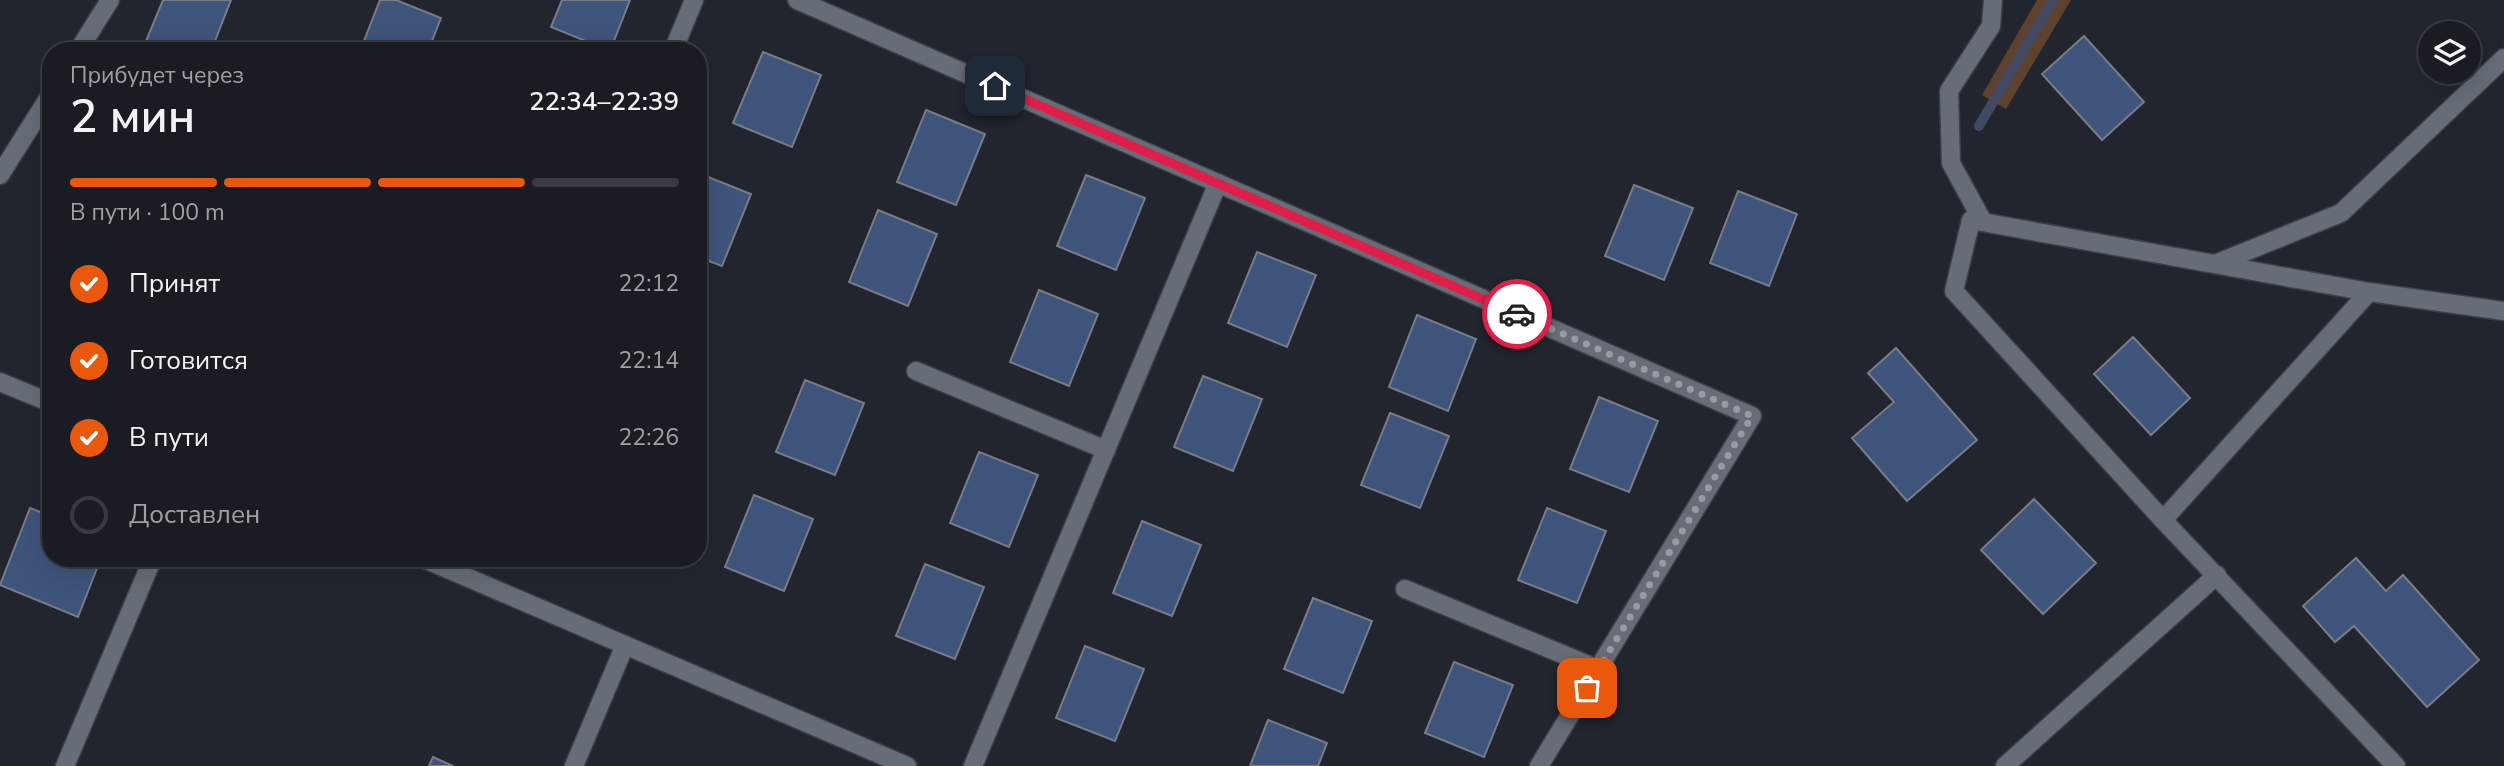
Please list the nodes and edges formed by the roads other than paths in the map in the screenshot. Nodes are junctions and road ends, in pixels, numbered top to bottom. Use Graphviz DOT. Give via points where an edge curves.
graph roads {
  1 [pos="110,0"];
  2 [pos="694,0"];
  3 [pos="797,0"];
  4 [pos="1993,0"];
  5 [pos="84,42"];
  6 [pos="677,42"];
  7 [pos="2504,58"];
  8 [pos="42,108"];
  9 [pos="0,175"];
  10 [pos="1218,183"];
  11 [pos="1982,220"];
  12 [pos="2215,264"];
  13 [pos="2370,292"];
  14 [pos="2504,311"];
  15 [pos="916,371"];
  16 [pos="0,382"];
  17 [pos="42,399"];
  18 [pos="1106,450"];
  19 [pos="2163,520"];
  20 [pos="149,567"];
  21 [pos="462,567"];
  22 [pos="2217,575"];
  23 [pos="1405,589"];
  24 [pos="625,645"];
  25 [pos="1598,669"];
  26 [pos="65,766"];
  27 [pos="574,766"];
  28 [pos="907,766"];
  29 [pos="973,766"];
  30 [pos="1539,766"];
  31 [pos="2006,766"];
  32 [pos="2396,766"];
  1 -- 5 [label="street"];
  2 -- 6 [label="street"];
  3 -- 10 [label="street"];
  4 -- 11 [label="street" via="1991,26 1950,90 1951,163"];
  7 -- 12 [label="street" via="2341,214"];
  8 -- 9 [label="street"];
  10 -- 18 [label="street"];
  10 -- 25 [label="street" via="1752,416"];
  11 -- 12 [label="street"];
  11 -- 19 [label="street" via="1971,220 1954,292"];
  12 -- 13 [label="street"];
  13 -- 14 [label="street"];
  13 -- 19 [label="street"];
  15 -- 18 [label="street"];
  16 -- 17 [label="street"];
  18 -- 29 [label="street"];
  19 -- 22 [label="street"];
  20 -- 26 [label="street"];
  21 -- 24 [label="street"];
  22 -- 31 [label="street"];
  22 -- 32 [label="street"];
  23 -- 25 [label="street"];
  24 -- 27 [label="street"];
  24 -- 28 [label="street"];
  25 -- 30 [label="street"];
}
